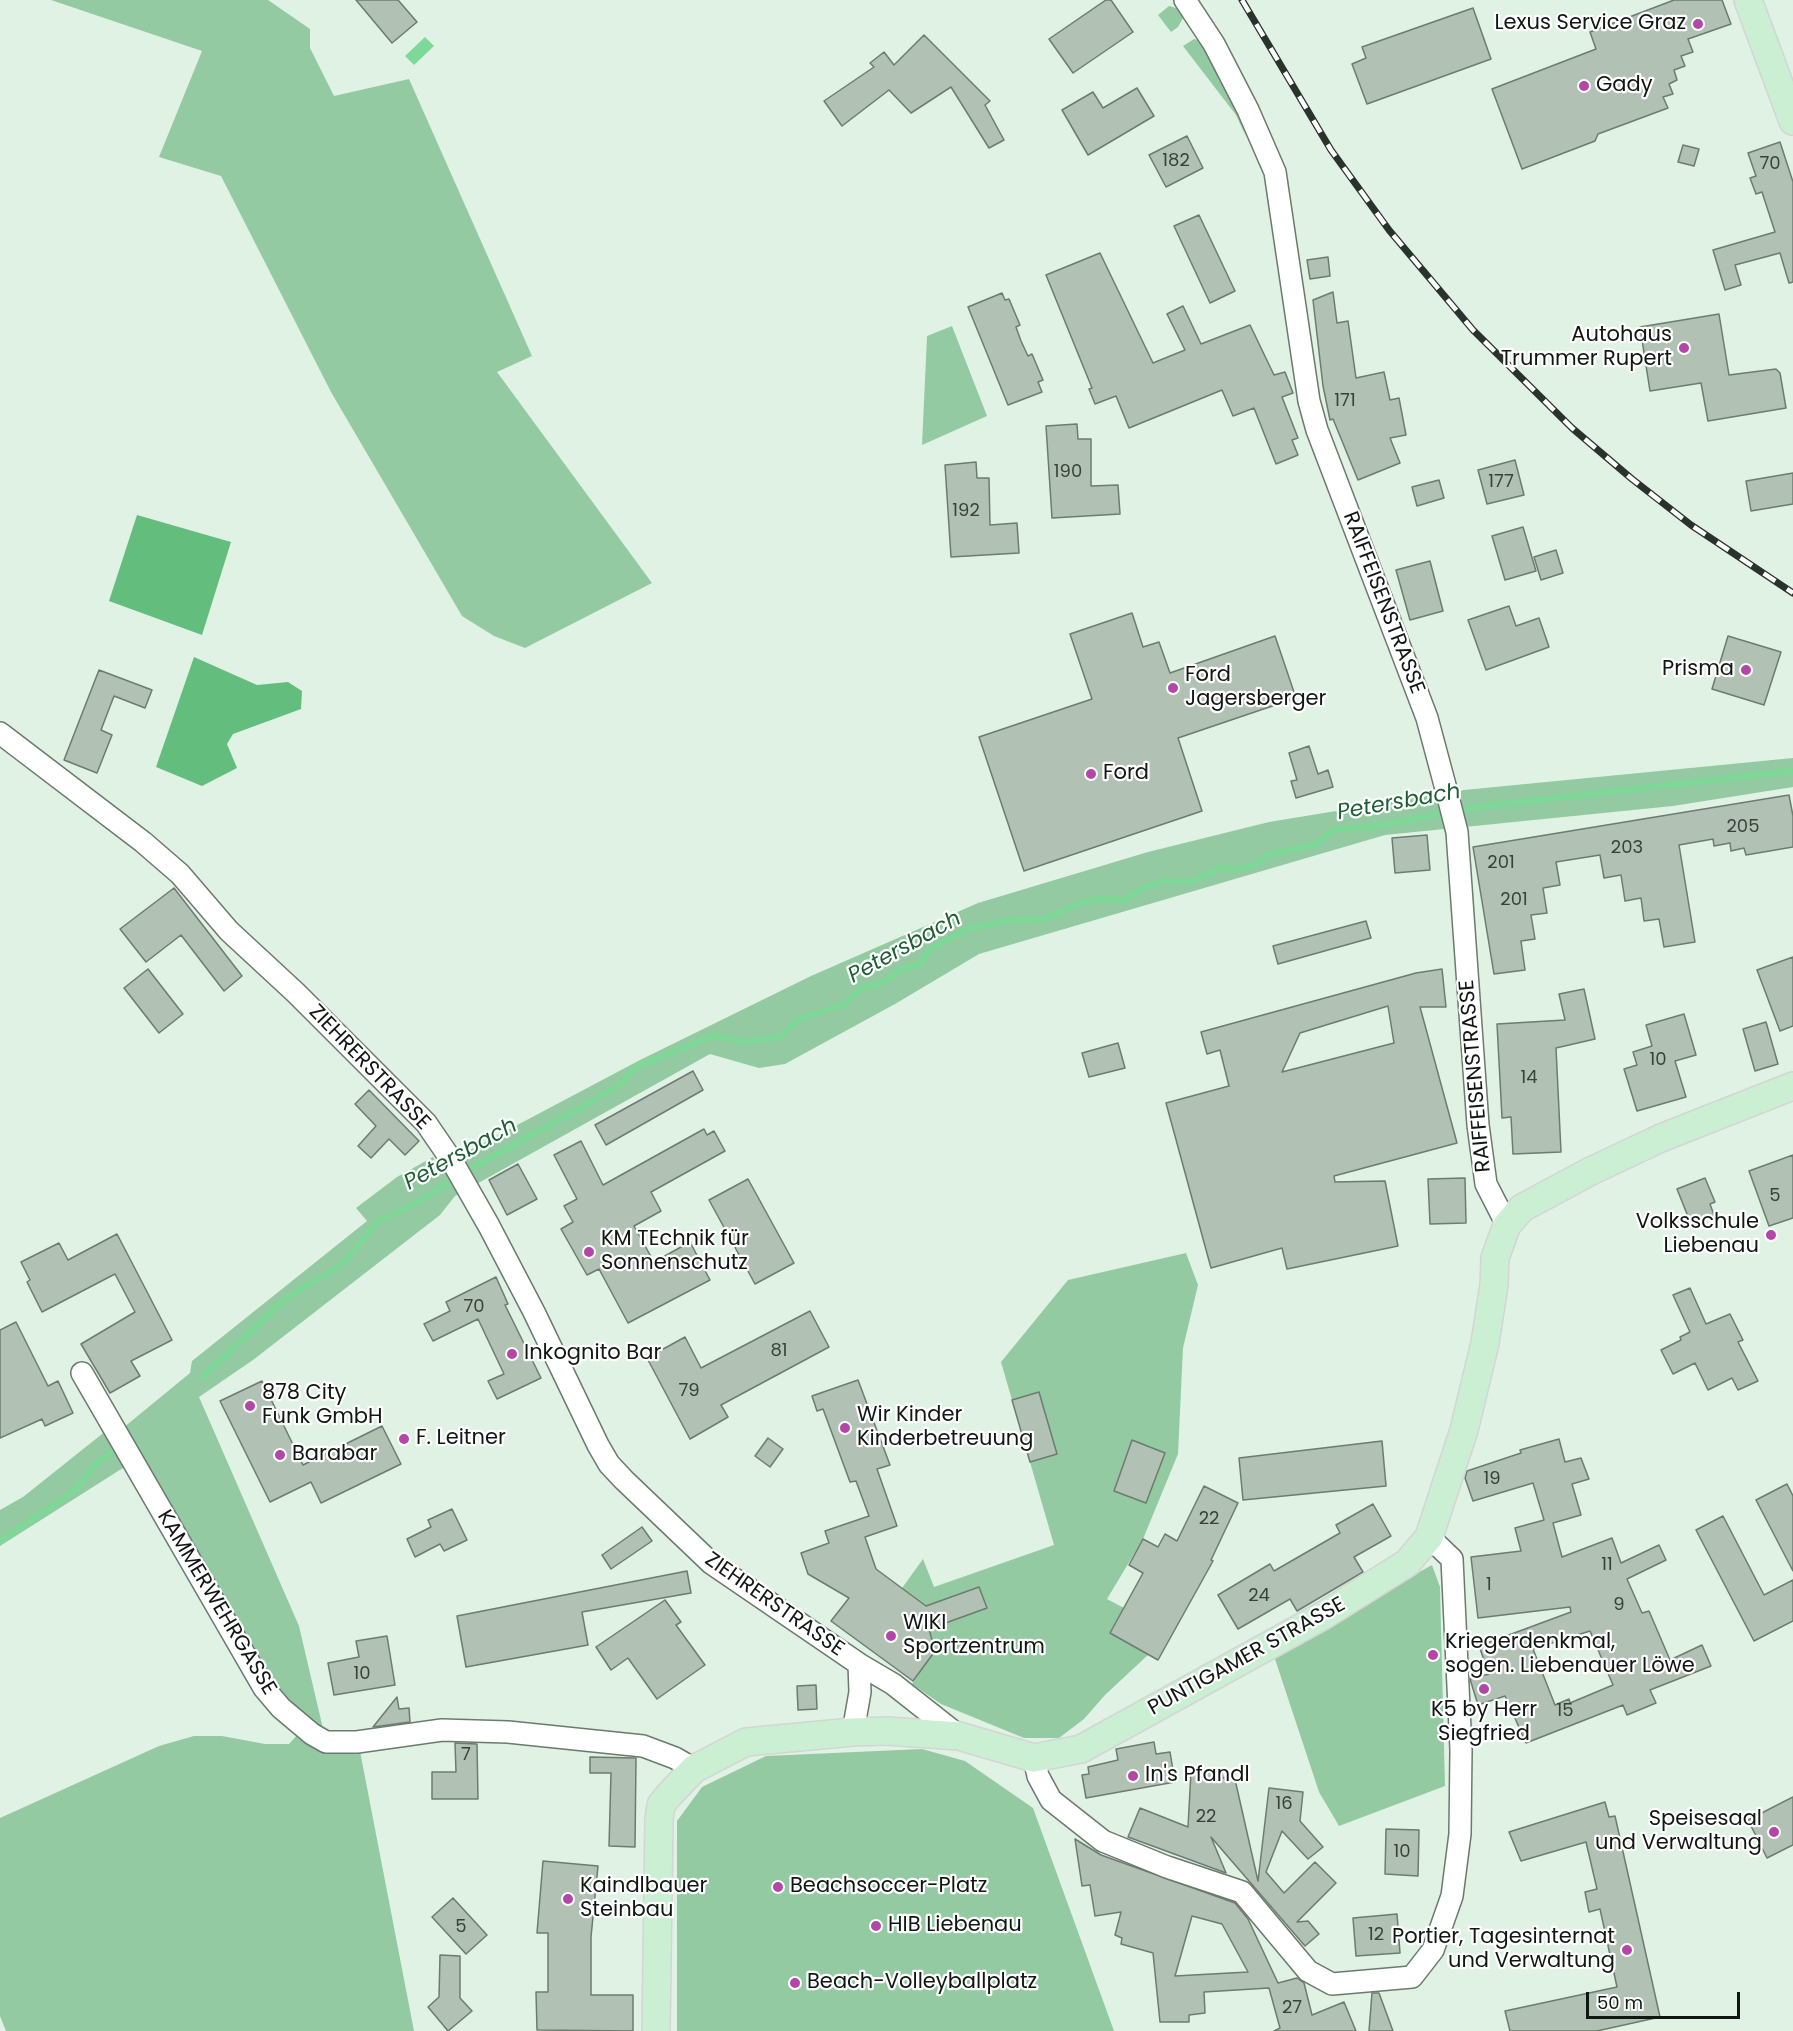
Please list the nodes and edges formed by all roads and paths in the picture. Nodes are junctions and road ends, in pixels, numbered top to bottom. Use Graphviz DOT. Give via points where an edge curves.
graph roads {
  1 [pos="1185,0"];
  2 [pos="1748,0"];
  3 [pos="1793,121"];
  4 [pos="0,733"];
  5 [pos="1793,1086"];
  6 [pos="1506,1225"];
  7 [pos="82,1373"];
  8 [pos="1430,1537"];
  9 [pos="859,1664"];
  10 [pos="853,1732"];
  11 [pos="958,1736"];
  12 [pos="1034,1758"];
  13 [pos="694,1769"];
  14 [pos="656,2031"];
  1 -- 6 [label="street, RAIFFEISENSTRASSE" via="1214,44 1275,172 1314,420 1427,718 1446,789 1457,832 1478,1125 1486,1184"];
  2 -- 3 [label="main road"];
  4 -- 9 [label="street, ZIEHRERSTRASSE" via="180,874 229,931 426,1123 468,1189 609,1464 711,1563"];
  5 -- 6 [label="main road" via="1660,1138 1591,1171 1522,1208"];
  6 -- 8 [label="main road, PUNTIGAMER STRASSE" via="1496,1258 1485,1343 1464,1430"];
  7 -- 13 [label="street, KAMMERWEHRGASSE" via="264,1688 280,1708 312,1734 326,1742 357,1742 442,1730 508,1732 643,1746"];
  8 -- 12 [label="main road, PUNTIGAMER STRASSE" via="1407,1563 1324,1616 1081,1749"];
  8 -- 12 [label="street" via="1452,1559 1461,1750 1460,1834 1452,1896 1433,1950 1412,1977 1332,1984 1308,1971 1242,1892 1103,1841 1051,1800 1038,1776"];
  9 -- 10 [label="street, ZIEHRERSTRASSE" via="860,1692"];
  9 -- 11 [label="street, ZIEHRERSTRASSE" via="893,1684"];
  10 -- 11 [label="main road, PUNTIGAMER STRASSE"];
  10 -- 13 [label="main road, PUNTIGAMER STRASSE" via="746,1742"];
  11 -- 12 [label="main road, PUNTIGAMER STRASSE"];
  13 -- 14 [label="main road, PUNTIGAMER STRASSE" via="661,1804 658,1819"];
}
